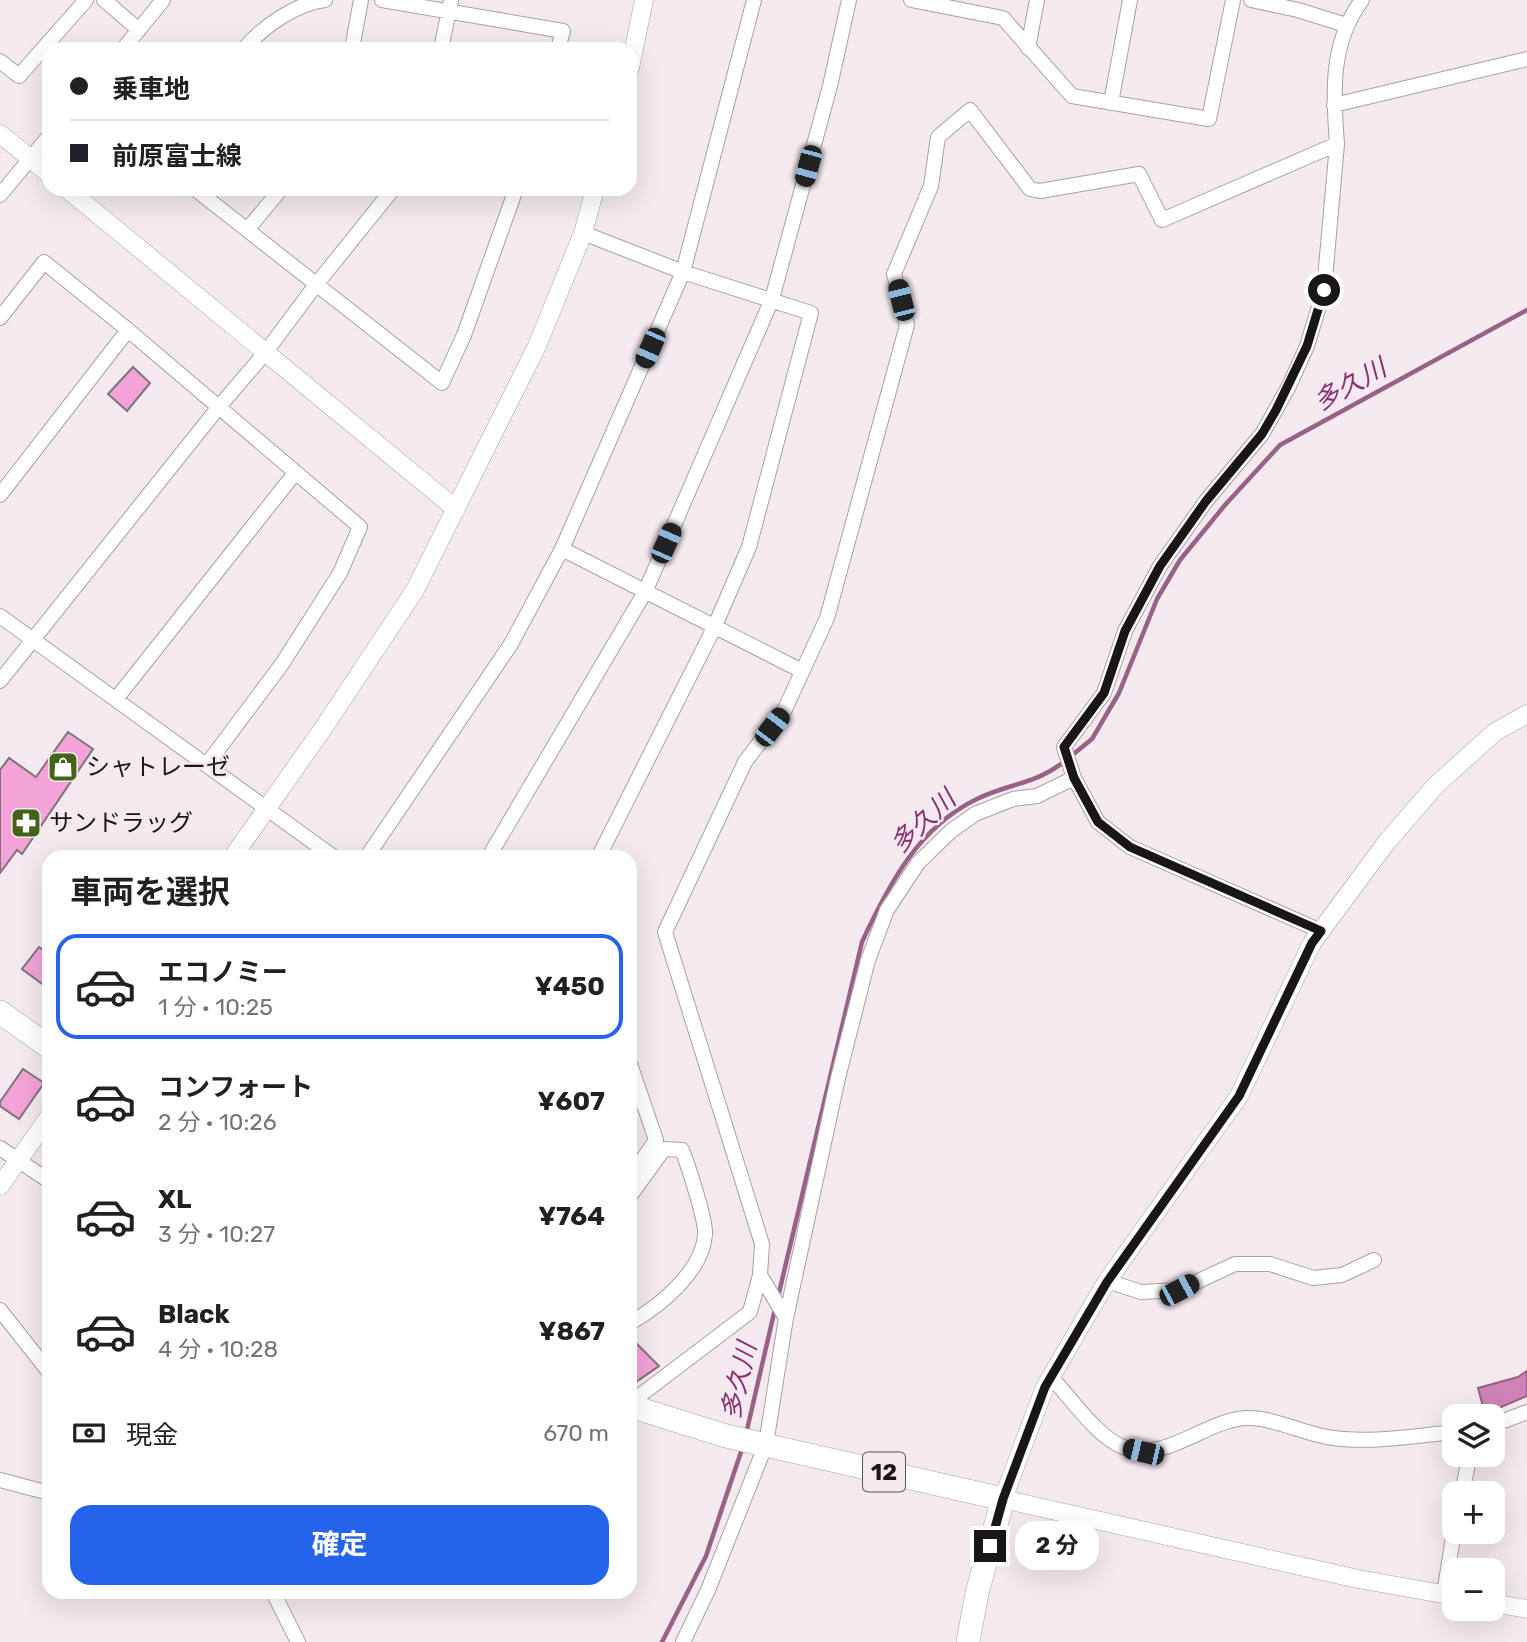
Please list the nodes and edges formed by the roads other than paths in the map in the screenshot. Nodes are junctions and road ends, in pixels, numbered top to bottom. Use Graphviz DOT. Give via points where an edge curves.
graph roads {
  1 [pos="86,0"];
  2 [pos="104,0"];
  3 [pos="163,0"];
  4 [pos="325,0"];
  5 [pos="361,0"];
  6 [pos="382,0"];
  7 [pos="644,0"];
  8 [pos="754,0"];
  9 [pos="849,0"];
  10 [pos="911,0"];
  11 [pos="1037,0"];
  12 [pos="1130,0"];
  13 [pos="1233,0"];
  14 [pos="1251,0"];
  15 [pos="1362,0"];
  16 [pos="942,3"];
  17 [pos="450,5"];
  18 [pos="1346,24"];
  19 [pos="139,30"];
  20 [pos="49,42"];
  21 [pos="129,42"];
  22 [pos="250,42"];
  23 [pos="353,42"];
  24 [pos="442,42"];
  25 [pos="560,42"];
  26 [pos="635,42"];
  27 [pos="1028,48"];
  28 [pos="42,50"];
  29 [pos="1527,59"];
  30 [pos="0,61"];
  31 [pos="1111,103"];
  32 [pos="1334,105"];
  33 [pos="0,134"];
  34 [pos="42,144"];
  35 [pos="1337,144"];
  36 [pos="30,158"];
  37 [pos="42,168"];
  38 [pos="0,195"];
  39 [pos="75,196"];
  40 [pos="204,196"];
  41 [pos="275,196"];
  42 [pos="387,196"];
  43 [pos="514,196"];
  44 [pos="593,196"];
  45 [pos="247,230"];
  46 [pos="583,233"];
  47 [pos="683,272"];
  48 [pos="315,286"];
  49 [pos="772,299"];
  50 [pos="0,318"];
  51 [pos="128,330"];
  52 [pos="265,353"];
  53 [pos="218,408"];
  54 [pos="295,473"];
  55 [pos="0,495"];
  56 [pos="456,509"];
  57 [pos="562,549"];
  58 [pos="645,592"];
  59 [pos="0,616"];
  60 [pos="714,628"];
  61 [pos="32,640"];
  62 [pos="802,671"];
  63 [pos="0,681"];
  64 [pos="116,699"];
  65 [pos="1527,714"];
  66 [pos="208,764"];
  67 [pos="1072,772"];
  68 [pos="267,807"];
  69 [pos="237,850"];
  70 [pos="324,850"];
  71 [pos="371,850"];
  72 [pos="493,850"];
  73 [pos="602,850"];
  74 [pos="1321,931"];
  75 [pos="0,1012"];
  76 [pos="42,1042"];
  77 [pos="637,1084"];
  78 [pos="42,1127"];
  79 [pos="0,1148"];
  80 [pos="18,1160"];
  81 [pos="637,1168"];
  82 [pos="42,1176"];
  83 [pos="0,1186"];
  84 [pos="637,1186"];
  85 [pos="1374,1260"];
  86 [pos="760,1275"];
  87 [pos="1107,1282"];
  88 [pos="0,1310"];
  89 [pos="782,1312"];
  90 [pos="637,1318"];
  91 [pos="42,1363"];
  92 [pos="1051,1377"];
  93 [pos="637,1400"];
  94 [pos="637,1407"];
  95 [pos="1527,1412"];
  96 [pos="1505,1420"];
  97 [pos="1442,1433"];
  98 [pos="766,1444"];
  99 [pos="0,1480"];
  100 [pos="42,1491"];
  101 [pos="1003,1499"];
  102 [pos="1442,1594"];
  103 [pos="277,1599"];
  104 [pos="1505,1605"];
  105 [pos="1527,1609"];
  106 [pos="298,1642"];
  107 [pos="683,1642"];
  108 [pos="968,1642"];
  1 -- 20 [label="street"];
  2 -- 19 [label="street"];
  3 -- 19 [label="street"];
  4 -- 22 [label="street" via="310,2"];
  5 -- 23 [label="street"];
  6 -- 17 [label="street"];
  7 -- 26 [label="street"];
  8 -- 47 [label="street"];
  9 -- 49 [label="street"];
  10 -- 16 [label="street"];
  11 -- 27 [label="street"];
  12 -- 31 [label="street"];
  13 -- 31 [label="street" via="1209,119"];
  14 -- 18 [label="street"];
  15 -- 18 [label="street"];
  16 -- 27 [label="street" via="1003,18"];
  17 -- 24 [label="street"];
  17 -- 25 [label="street" via="563,32"];
  18 -- 32 [label="street"];
  19 -- 21 [label="street"];
  27 -- 31 [label="street" via="1072,96"];
  28 -- 30 [label="street" via="19,76"];
  29 -- 32 [label="street"];
  32 -- 35 [label="street"];
  33 -- 36 [label="street"];
  34 -- 36 [label="street"];
  35 -- 62 [label="street" via="1162,220 1139,174 1030,189 970,110 938,137 931,186 894,274 907,325 827,618"];
  35 -- 67 [label="street" via="1324,290 1307,346 1262,434 1160,566 1125,631 1104,693 1064,747"];
  36 -- 37 [label="street"];
  36 -- 38 [label="street"];
  39 -- 52 [label="street"];
  40 -- 45 [label="street"];
  41 -- 45 [label="street"];
  42 -- 48 [label="street"];
  43 -- 48 [label="street" via="442,383"];
  44 -- 46 [label="street"];
  45 -- 48 [label="street"];
  46 -- 47 [label="street"];
  46 -- 56 [label="street" via="537,346"];
  47 -- 49 [label="street"];
  47 -- 57 [label="street"];
  48 -- 52 [label="street"];
  49 -- 58 [label="street"];
  49 -- 60 [label="street" via="811,313 749,547"];
  50 -- 51 [label="street" via="44,262"];
  51 -- 53 [label="street"];
  51 -- 55 [label="street"];
  52 -- 53 [label="street"];
  52 -- 56 [label="street"];
  53 -- 54 [label="street"];
  53 -- 61 [label="street"];
  54 -- 64 [label="street"];
  54 -- 66 [label="street" via="360,527 341,573 282,664"];
  56 -- 68 [label="street" via="415,590"];
  57 -- 58 [label="street"];
  57 -- 71 [label="street" via="511,643"];
  58 -- 60 [label="street"];
  58 -- 72 [label="street"];
  59 -- 61 [label="street"];
  60 -- 62 [label="street"];
  60 -- 73 [label="street"];
  61 -- 63 [label="street"];
  61 -- 64 [label="street"];
  62 -- 86 [label="street" via="785,709 745,762 665,932 762,1244"];
  64 -- 66 [label="street"];
  65 -- 74 [label="street" via="1495,732 1436,785"];
  66 -- 68 [label="street"];
  67 -- 74 [label="street" via="1098,822 1130,847"];
  67 -- 89 [label="street" via="1037,796 1013,799 967,820 918,863 887,911 852,1019"];
  68 -- 69 [label="street"];
  68 -- 70 [label="street"];
  74 -- 87 [label="street" via="1239,1096"];
  75 -- 76 [label="main road"];
  77 -- 81 [label="street" via="656,1140"];
  78 -- 80 [label="street"];
  79 -- 80 [label="street"];
  80 -- 82 [label="street"];
  80 -- 83 [label="street"];
  84 -- 90 [label="street" via="664,1149 682,1150 706,1233 695,1267"];
  85 -- 87 [label="street" via="1342,1275 1313,1278 1270,1264 1235,1264 1179,1290 1141,1292"];
  86 -- 89 [label="street"];
  86 -- 93 [label="street" via="750,1312"];
  87 -- 92 [label="street"];
  88 -- 91 [label="street"];
  89 -- 98 [label="street"];
  92 -- 97 [label="street" via="1098,1430 1121,1447 1143,1452 1249,1418 1365,1441"];
  92 -- 101 [label="street"];
  94 -- 98 [label="main road, 12"];
  95 -- 96 [label="street"];
  98 -- 101 [label="main road, 12"];
  98 -- 107 [label="street"];
  99 -- 100 [label="street"];
  101 -- 102 [label="street"];
  101 -- 108 [label="main road"];
  103 -- 106 [label="street"];
  104 -- 105 [label="street"];
}
